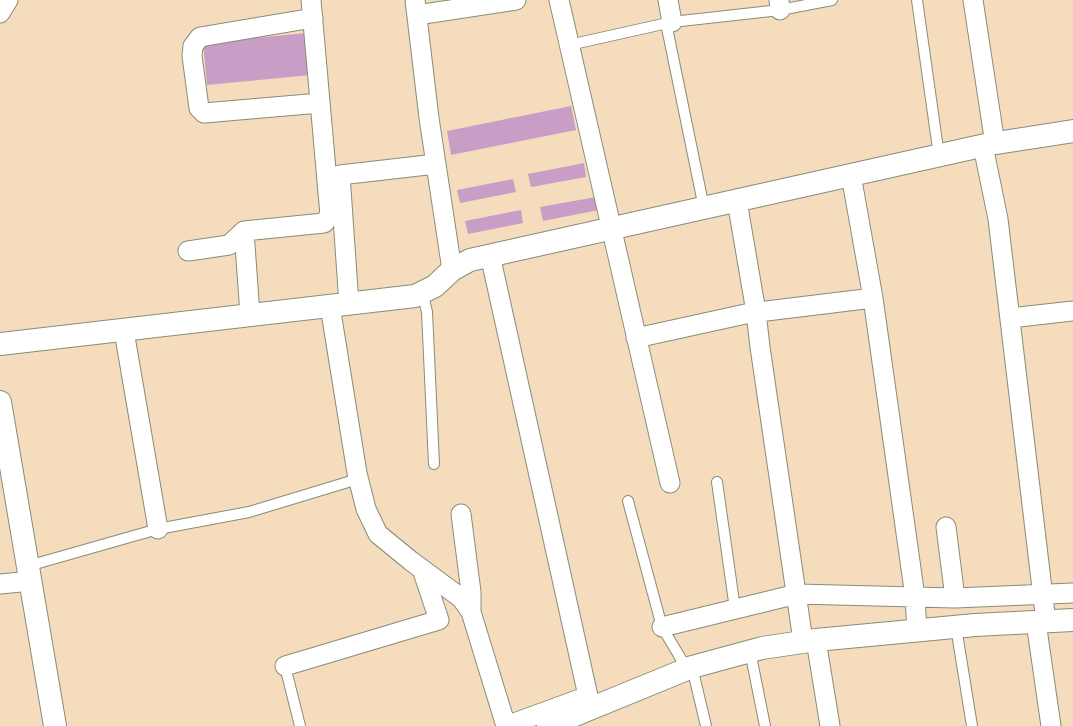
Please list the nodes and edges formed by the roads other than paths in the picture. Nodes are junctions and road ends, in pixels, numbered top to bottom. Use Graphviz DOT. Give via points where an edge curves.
graph roads {
  1 [pos="8,0"];
  2 [pos="516,0"];
  3 [pos="559,0"];
  4 [pos="668,0"];
  5 [pos="832,0"];
  6 [pos="916,0"];
  7 [pos="973,0"];
  8 [pos="779,5"];
  9 [pos="416,8"];
  10 [pos="312,9"];
  11 [pos="0,13"];
  12 [pos="669,23"];
  13 [pos="569,45"];
  14 [pos="320,103"];
  15 [pos="1073,131"];
  16 [pos="989,145"];
  17 [pos="939,156"];
  18 [pos="436,164"];
  19 [pos="851,175"];
  20 [pos="737,201"];
  21 [pos="704,208"];
  22 [pos="611,229"];
  23 [pos="244,231"];
  24 [pos="188,251"];
  25 [pos="490,256"];
  26 [pos="452,270"];
  27 [pos="422,292"];
  28 [pos="873,298"];
  29 [pos="340,305"];
  30 [pos="1073,311"];
  31 [pos="756,312"];
  32 [pos="250,315"];
  33 [pos="1010,318"];
  34 [pos="124,330"];
  35 [pos="636,338"];
  36 [pos="0,344"];
  37 [pos="0,402"];
  38 [pos="434,464"];
  39 [pos="358,479"];
  40 [pos="717,482"];
  41 [pos="670,483"];
  42 [pos="628,501"];
  43 [pos="462,514"];
  44 [pos="946,527"];
  45 [pos="158,529"];
  46 [pos="422,570"];
  47 [pos="29,574"];
  48 [pos="0,584"];
  49 [pos="1073,593"];
  50 [pos="797,594"];
  51 [pos="955,598"];
  52 [pos="735,609"];
  53 [pos="1043,609"];
  54 [pos="471,612"];
  55 [pos="916,613"];
  56 [pos="1073,620"];
  57 [pos="662,627"];
  58 [pos="956,627"];
  59 [pos="809,640"];
  60 [pos="750,651"];
  61 [pos="684,661"];
  62 [pos="285,666"];
  63 [pos="56,726"];
  64 [pos="300,726"];
  65 [pos="506,726"];
  66 [pos="548,726"];
  67 [pos="706,726"];
  68 [pos="765,726"];
  69 [pos="830,726"];
  70 [pos="972,726"];
  71 [pos="1051,726"];
  1 -- 11 [label="street"];
  2 -- 9 [label="street"];
  3 -- 13 [label="street"];
  4 -- 12 [label="street"];
  5 -- 8 [label="lane"];
  6 -- 17 [label="lane"];
  7 -- 16 [label="street"];
  8 -- 12 [label="lane"];
  9 -- 18 [label="street"];
  10 -- 14 [label="street"];
  10 -- 14 [label="street" via="200,37 193,46 192,56 199,108 204,113"];
  12 -- 13 [label="lane"];
  12 -- 21 [label="lane"];
  13 -- 22 [label="street"];
  14 -- 23 [label="street" via="330,215 324,223"];
  15 -- 16 [label="street"];
  16 -- 17 [label="street"];
  16 -- 33 [label="street"];
  17 -- 19 [label="street"];
  18 -- 26 [label="street"];
  18 -- 29 [label="street" via="340,175"];
  19 -- 20 [label="street"];
  19 -- 28 [label="street"];
  20 -- 21 [label="street"];
  20 -- 31 [label="street"];
  21 -- 22 [label="street"];
  22 -- 25 [label="street"];
  22 -- 35 [label="street"];
  23 -- 24 [label="street" via="229,245"];
  23 -- 32 [label="street"];
  25 -- 26 [label="street" via="470,260"];
  25 -- 65 [label="street" via="588,696"];
  26 -- 27 [label="street" via="435,286"];
  27 -- 29 [label="street" via="415,296"];
  27 -- 38 [label="lane" via="426,312"];
  28 -- 31 [label="street"];
  28 -- 55 [label="street"];
  29 -- 32 [label="street"];
  29 -- 39 [label="street"];
  30 -- 33 [label="street"];
  31 -- 35 [label="street"];
  31 -- 50 [label="street"];
  32 -- 34 [label="street"];
  33 -- 53 [label="street"];
  34 -- 36 [label="street"];
  34 -- 45 [label="street"];
  35 -- 41 [label="street"];
  37 -- 47 [label="street"];
  39 -- 45 [label="lane" via="249,512"];
  39 -- 46 [label="street" via="366,509 378,534"];
  40 -- 52 [label="lane"];
  42 -- 57 [label="lane"];
  43 -- 54 [label="street" via="472,592"];
  44 -- 51 [label="street"];
  45 -- 47 [label="lane"];
  46 -- 54 [label="street" via="461,598"];
  46 -- 62 [label="street" via="440,620"];
  47 -- 48 [label="street"];
  47 -- 63 [label="street"];
  49 -- 53 [label="street"];
  50 -- 52 [label="street"];
  50 -- 55 [label="street"];
  50 -- 59 [label="street" via="800,618"];
  51 -- 53 [label="street"];
  51 -- 55 [label="street"];
  52 -- 57 [label="street"];
  53 -- 56 [label="street"];
  53 -- 58 [label="street"];
  53 -- 71 [label="street"];
  54 -- 65 [label="street"];
  55 -- 58 [label="street"];
  55 -- 59 [label="street"];
  57 -- 61 [label="lane"];
  58 -- 70 [label="lane"];
  59 -- 60 [label="street"];
  59 -- 69 [label="street"];
  60 -- 61 [label="street"];
  60 -- 68 [label="lane"];
  61 -- 66 [label="street"];
  61 -- 67 [label="lane"];
  62 -- 64 [label="lane"];
}
